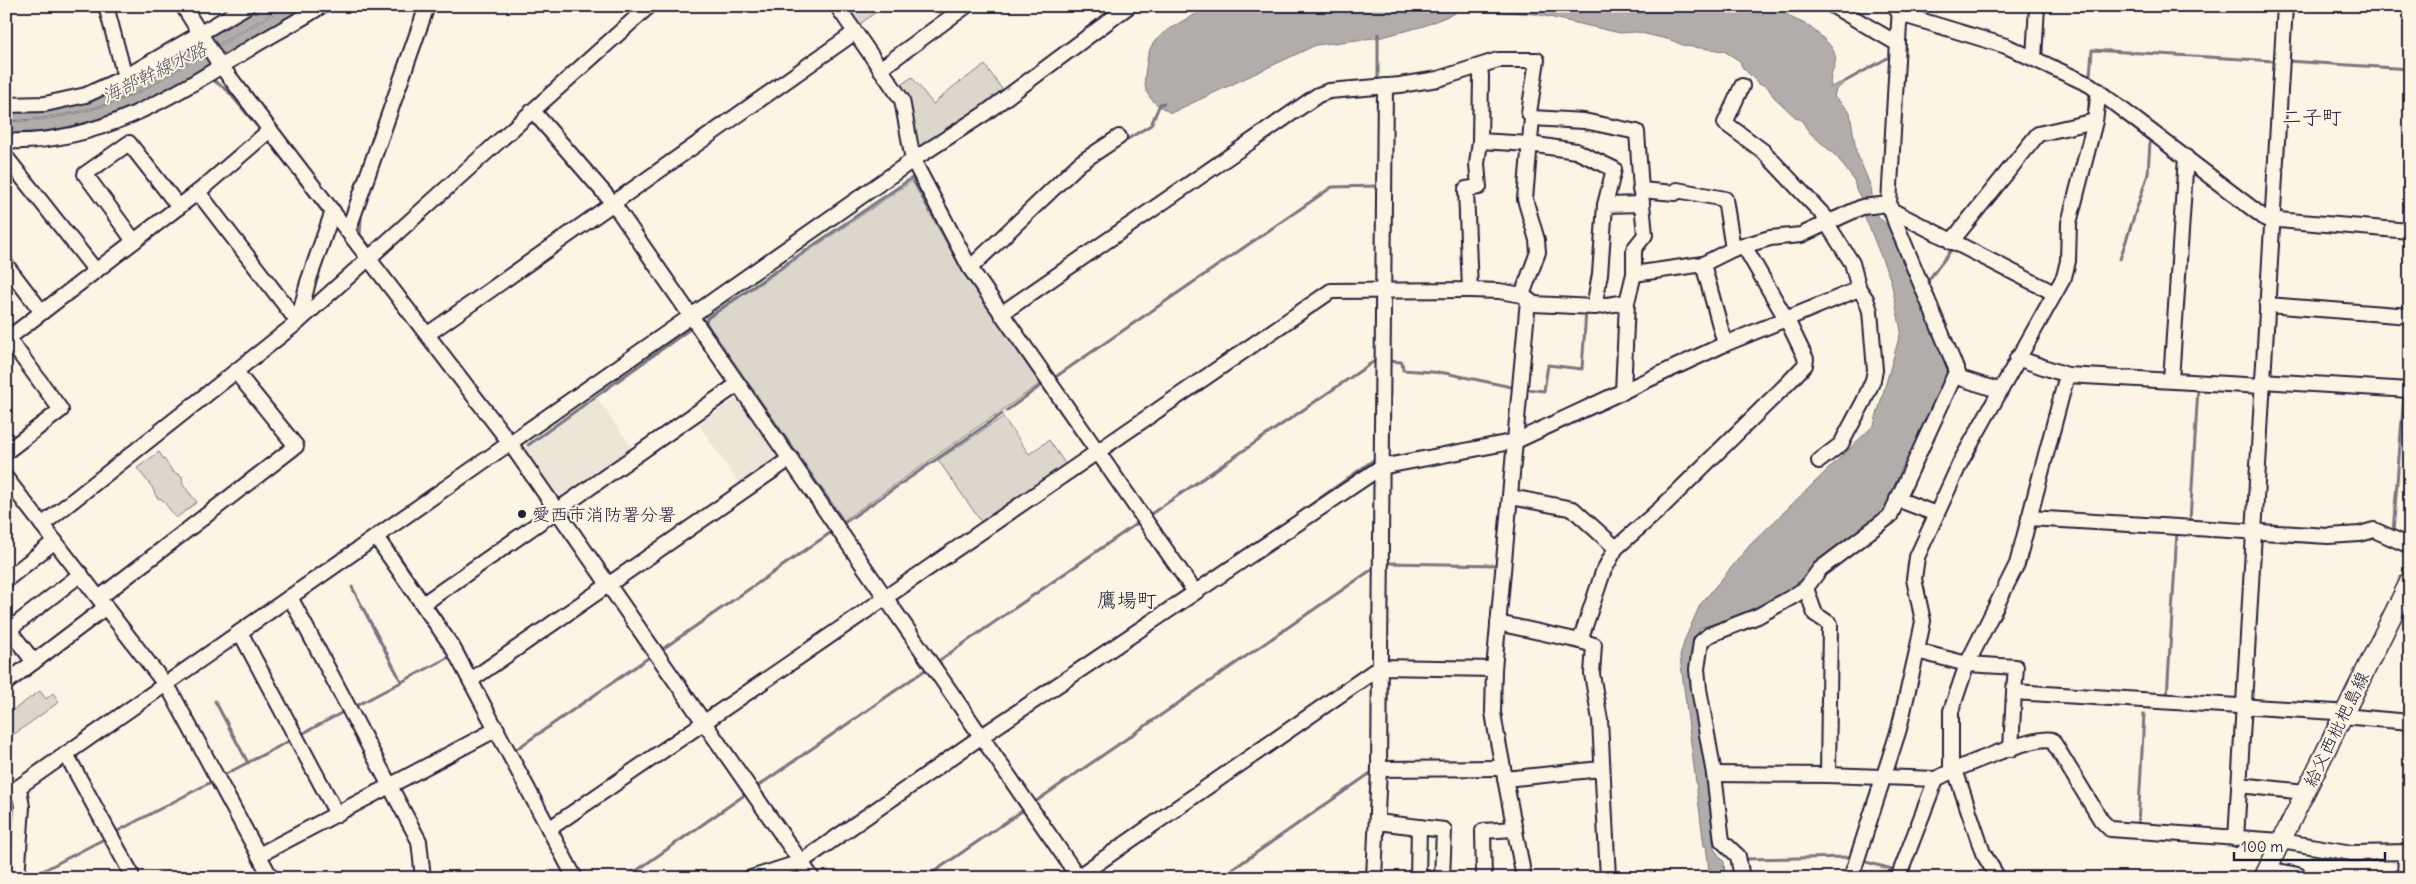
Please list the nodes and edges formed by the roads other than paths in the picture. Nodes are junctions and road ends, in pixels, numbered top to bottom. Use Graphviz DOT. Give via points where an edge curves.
graph roads {
  1 [pos="184,6"];
  2 [pos="248,6"];
  3 [pos="321,6"];
  4 [pos="427,6"];
  5 [pos="650,6"];
  6 [pos="837,6"];
  7 [pos="966,6"];
  8 [pos="1129,6"];
  9 [pos="1833,6"];
  10 [pos="2037,6"];
  11 [pos="2285,6"];
  12 [pos="108,7"];
  13 [pos="1898,9"];
  14 [pos="854,32"];
  15 [pos="202,37"];
  16 [pos="1898,44"];
  17 [pos="2034,58"];
  18 [pos="220,64"];
  19 [pos="1480,68"];
  20 [pos="880,69"];
  21 [pos="125,78"];
  22 [pos="1385,86"];
  23 [pos="1742,86"];
  24 [pos="2099,91"];
  25 [pos="6,105"];
  26 [pos="533,111"];
  27 [pos="1532,118"];
  28 [pos="2094,121"];
  29 [pos="270,130"];
  30 [pos="1119,137"];
  31 [pos="6,140"];
  32 [pos="1480,141"];
  33 [pos="1530,144"];
  34 [pos="6,157"];
  35 [pos="2186,157"];
  36 [pos="913,160"];
  37 [pos="198,192"];
  38 [pos="1641,197"];
  39 [pos="613,203"];
  40 [pos="1605,205"];
  41 [pos="1886,206"];
  42 [pos="179,207"];
  43 [pos="333,211"];
  44 [pos="2272,221"];
  45 [pos="1827,222"];
  46 [pos="2409,226"];
  47 [pos="348,231"];
  48 [pos="134,242"];
  49 [pos="1950,242"];
  50 [pos="1738,248"];
  51 [pos="369,258"];
  52 [pos="1703,264"];
  53 [pos="6,265"];
  54 [pos="970,268"];
  55 [pos="96,271"];
  56 [pos="1634,274"];
  57 [pos="1859,288"];
  58 [pos="1470,290"];
  59 [pos="1382,291"];
  60 [pos="2054,293"];
  61 [pos="1525,298"];
  62 [pos="1627,302"];
  63 [pos="2267,305"];
  64 [pos="1594,306"];
  65 [pos="42,312"];
  66 [pos="1001,314"];
  67 [pos="691,316"];
  68 [pos="2410,316"];
  69 [pos="1785,318"];
  70 [pos="298,322"];
  71 [pos="428,334"];
  72 [pos="7,339"];
  73 [pos="1725,344"];
  74 [pos="2017,358"];
  75 [pos="1957,370"];
  76 [pos="236,372"];
  77 [pos="2067,375"];
  78 [pos="2171,380"];
  79 [pos="2262,383"];
  80 [pos="738,384"];
  81 [pos="1998,390"];
  82 [pos="2410,390"];
  83 [pos="1623,392"];
  84 [pos="1516,441"];
  85 [pos="510,443"];
  86 [pos="6,452"];
  87 [pos="1096,452"];
  88 [pos="791,458"];
  89 [pos="1819,461"];
  90 [pos="1381,467"];
  91 [pos="6,478"];
  92 [pos="1511,497"];
  93 [pos="1897,499"];
  94 [pos="558,510"];
  95 [pos="1936,514"];
  96 [pos="2029,518"];
  97 [pos="42,525"];
  98 [pos="2254,532"];
  99 [pos="376,538"];
  100 [pos="55,541"];
  101 [pos="2410,546"];
  102 [pos="1616,548"];
  103 [pos="81,574"];
  104 [pos="6,580"];
  105 [pos="2410,580"];
  106 [pos="610,585"];
  107 [pos="1806,588"];
  108 [pos="1195,592"];
  109 [pos="290,597"];
  110 [pos="886,597"];
  111 [pos="102,602"];
  112 [pos="423,604"];
  113 [pos="1498,623"];
  114 [pos="7,629"];
  115 [pos="240,632"];
  116 [pos="1580,641"];
  117 [pos="1917,652"];
  118 [pos="34,662"];
  119 [pos="1967,664"];
  120 [pos="1380,667"];
  121 [pos="1494,669"];
  122 [pos="471,680"];
  123 [pos="6,683"];
  124 [pos="165,685"];
  125 [pos="2014,692"];
  126 [pos="2244,706"];
  127 [pos="2342,716"];
  128 [pos="704,722"];
  129 [pos="2410,722"];
  130 [pos="497,728"];
  131 [pos="982,736"];
  132 [pos="2011,749"];
  133 [pos="66,754"];
  134 [pos="1379,769"];
  135 [pos="1601,769"];
  136 [pos="1953,770"];
  137 [pos="1503,774"];
  138 [pos="1714,774"];
  139 [pos="1828,775"];
  140 [pos="1884,777"];
  141 [pos="1936,779"];
  142 [pos="390,786"];
  143 [pos="2239,786"];
  144 [pos="19,788"];
  145 [pos="2305,792"];
  146 [pos="6,796"];
  147 [pos="337,814"];
  148 [pos="1377,822"];
  149 [pos="1419,827"];
  150 [pos="549,829"];
  151 [pos="1515,829"];
  152 [pos="2236,839"];
  153 [pos="2281,841"];
  154 [pos="2408,852"];
  155 [pos="259,855"];
  156 [pos="801,862"];
  157 [pos="2265,873"];
  158 [pos="1078,877"];
  159 [pos="1373,877"];
  160 [pos="17,878"];
  161 [pos="131,878"];
  162 [pos="271,878"];
  163 [pos="423,878"];
  164 [pos="575,878"];
  165 [pos="751,878"];
  166 [pos="812,878"];
  167 [pos="1426,878"];
  168 [pos="1442,878"];
  169 [pos="1484,878"];
  170 [pos="1524,878"];
  171 [pos="1608,878"];
  172 [pos="1742,878"];
  173 [pos="1851,878"];
  174 [pos="1898,878"];
  175 [pos="1998,878"];
  176 [pos="2298,878"];
  177 [pos="2404,878"];
  1 -- 15 [label="street"];
  2 -- 15 [label="street"];
  3 -- 18 [label="street"];
  4 -- 47 [label="street"];
  5 -- 26 [label="street"];
  6 -- 14 [label="street"];
  7 -- 20 [label="street"];
  8 -- 36 [label="street" via="984,114"];
  9 -- 16 [label="street"];
  10 -- 17 [label="street"];
  11 -- 44 [label="street"];
  12 -- 21 [label="street"];
  13 -- 16 [label="street"];
  13 -- 17 [label="street"];
  14 -- 20 [label="street"];
  14 -- 39 [label="street"];
  15 -- 18 [label="street"];
  15 -- 21 [label="street"];
  16 -- 41 [label="street"];
  17 -- 24 [label="street"];
  18 -- 29 [label="street"];
  18 -- 31 [label="street" via="148,109 111,124 59,138"];
  19 -- 22 [label="street" via="1438,79"];
  19 -- 27 [label="street" via="1498,60 1537,60 1529,113"];
  19 -- 32 [label="street"];
  20 -- 36 [label="street" via="902,100"];
  21 -- 25 [label="street" via="86,95 45,104"];
  22 -- 59 [label="street"];
  22 -- 66 [label="street" via="1329,90 1318,95"];
  23 -- 45 [label="street" via="1725,123 1763,151"];
  24 -- 28 [label="street"];
  24 -- 35 [label="street"];
  26 -- 39 [label="street"];
  26 -- 51 [label="street"];
  27 -- 33 [label="street"];
  27 -- 38 [label="street" via="1584,121 1637,132"];
  28 -- 49 [label="street" via="2038,134"];
  28 -- 60 [label="street" via="2070,222 2068,261 2064,277"];
  29 -- 37 [label="street"];
  29 -- 43 [label="street"];
  30 -- 54 [label="street" via="1080,163"];
  32 -- 33 [label="street"];
  32 -- 58 [label="street" via="1479,186 1466,189"];
  33 -- 40 [label="street" via="1576,151 1614,169"];
  33 -- 61 [label="street" via="1525,199 1538,252"];
  34 -- 55 [label="street"];
  35 -- 44 [label="street"];
  35 -- 78 [label="street"];
  36 -- 54 [label="street"];
  36 -- 67 [label="street"];
  37 -- 42 [label="street"];
  37 -- 70 [label="street"];
  38 -- 40 [label="street"];
  38 -- 50 [label="street" via="1677,190 1724,199"];
  38 -- 56 [label="street" via="1645,235 1634,249"];
  39 -- 67 [label="street"];
  39 -- 71 [label="street"];
  40 -- 64 [label="street" via="1600,274"];
  41 -- 45 [label="street" via="1862,207"];
  41 -- 49 [label="street"];
  41 -- 75 [label="street"];
  42 -- 48 [label="street"];
  42 -- 48 [label="street" via="129,143 85,174"];
  43 -- 47 [label="street"];
  43 -- 70 [label="street"];
  44 -- 46 [label="street"];
  44 -- 63 [label="street"];
  45 -- 50 [label="street" via="1801,235 1770,238"];
  45 -- 57 [label="street" via="1852,263"];
  47 -- 51 [label="street"];
  48 -- 55 [label="street"];
  49 -- 60 [label="street"];
  50 -- 52 [label="street"];
  50 -- 69 [label="street"];
  51 -- 70 [label="street"];
  51 -- 71 [label="street"];
  52 -- 56 [label="street"];
  52 -- 73 [label="street"];
  53 -- 65 [label="street"];
  54 -- 66 [label="street"];
  55 -- 65 [label="street"];
  56 -- 62 [label="street"];
  57 -- 69 [label="street"];
  57 -- 89 [label="street" via="1870,310 1875,357 1873,380 1841,444"];
  58 -- 59 [label="street"];
  58 -- 61 [label="street" via="1499,291"];
  59 -- 87 [label="street" via="1331,291"];
  59 -- 90 [label="street"];
  60 -- 74 [label="street"];
  61 -- 64 [label="street" via="1534,304"];
  61 -- 84 [label="street"];
  62 -- 64 [label="street"];
  62 -- 83 [label="street"];
  63 -- 68 [label="street"];
  63 -- 79 [label="street"];
  65 -- 72 [label="street"];
  66 -- 87 [label="street"];
  67 -- 80 [label="street"];
  67 -- 85 [label="street"];
  69 -- 73 [label="street"];
  69 -- 102 [label="street" via="1806,359 1805,365 1660,510"];
  70 -- 76 [label="street"];
  71 -- 85 [label="street"];
  72 -- 86 [label="street" via="61,410"];
  73 -- 83 [label="street"];
  74 -- 77 [label="street"];
  74 -- 81 [label="street"];
  75 -- 81 [label="street" via="1960,378"];
  75 -- 93 [label="street"];
  76 -- 97 [label="street"];
  76 -- 111 [label="street" via="296,446"];
  77 -- 78 [label="street"];
  77 -- 96 [label="street"];
  78 -- 79 [label="street"];
  79 -- 82 [label="street"];
  79 -- 98 [label="street"];
  80 -- 88 [label="street"];
  80 -- 94 [label="street"];
  81 -- 95 [label="street"];
  83 -- 84 [label="street"];
  84 -- 90 [label="street"];
  84 -- 92 [label="street"];
  85 -- 94 [label="street"];
  85 -- 99 [label="street"];
  87 -- 108 [label="street"];
  87 -- 110 [label="street"];
  88 -- 106 [label="street"];
  88 -- 110 [label="street"];
  90 -- 108 [label="street"];
  90 -- 120 [label="street"];
  91 -- 97 [label="street"];
  92 -- 102 [label="street" via="1573,509"];
  92 -- 113 [label="street"];
  93 -- 95 [label="street"];
  93 -- 107 [label="street" via="1890,516 1820,570"];
  94 -- 106 [label="street"];
  94 -- 112 [label="street"];
  95 -- 117 [label="street" via="1916,557 1914,570 1923,621"];
  96 -- 98 [label="street"];
  96 -- 119 [label="street" via="2017,564"];
  97 -- 100 [label="street"];
  98 -- 101 [label="street" via="2328,536 2374,530"];
  98 -- 126 [label="street"];
  99 -- 109 [label="street"];
  99 -- 112 [label="street"];
  100 -- 103 [label="street"];
  100 -- 104 [label="street"];
  102 -- 116 [label="street" via="1597,588"];
  103 -- 111 [label="street"];
  103 -- 114 [label="street"];
  105 -- 127 [label="main road, 給父西枇杷島線"];
  106 -- 122 [label="street"];
  106 -- 128 [label="street"];
  107 -- 138 [label="street" via="1758,616 1709,635 1701,642 1697,669"];
  107 -- 139 [label="street" via="1815,614 1830,624"];
  108 -- 131 [label="street"];
  109 -- 115 [label="street"];
  109 -- 142 [label="street"];
  110 -- 128 [label="street"];
  110 -- 131 [label="street"];
  111 -- 118 [label="street"];
  111 -- 124 [label="street"];
  112 -- 122 [label="street"];
  113 -- 116 [label="street"];
  113 -- 121 [label="street"];
  114 -- 118 [label="street"];
  115 -- 124 [label="street"];
  115 -- 147 [label="street"];
  116 -- 135 [label="street" via="1594,645 1592,674 1600,720"];
  117 -- 119 [label="street"];
  117 -- 140 [label="street"];
  118 -- 123 [label="street"];
  119 -- 125 [label="street" via="2016,667"];
  119 -- 136 [label="street" via="1951,711"];
  120 -- 121 [label="street"];
  120 -- 134 [label="street"];
  120 -- 158 [label="street"];
  121 -- 137 [label="street" via="1493,712"];
  122 -- 130 [label="street"];
  124 -- 133 [label="street"];
  124 -- 155 [label="street"];
  125 -- 126 [label="street"];
  125 -- 132 [label="street"];
  126 -- 127 [label="street" via="2335,712"];
  126 -- 143 [label="street"];
  127 -- 129 [label="street"];
  127 -- 145 [label="main road, 給父西枇杷島線"];
  128 -- 150 [label="street"];
  128 -- 156 [label="street"];
  130 -- 142 [label="street"];
  130 -- 150 [label="street"];
  131 -- 156 [label="street"];
  131 -- 158 [label="street"];
  132 -- 136 [label="street"];
  132 -- 152 [label="street" via="2046,738 2052,740 2110,829"];
  133 -- 144 [label="street"];
  133 -- 161 [label="street"];
  134 -- 137 [label="street"];
  134 -- 148 [label="street"];
  135 -- 137 [label="street"];
  135 -- 171 [label="street"];
  136 -- 141 [label="street"];
  136 -- 175 [label="street" via="1983,853"];
  137 -- 151 [label="street"];
  138 -- 139 [label="street"];
  138 -- 172 [label="street" via="1722,841 1738,856"];
  139 -- 140 [label="street"];
  140 -- 141 [label="street"];
  140 -- 173 [label="street"];
  141 -- 174 [label="street"];
  142 -- 147 [label="street"];
  142 -- 163 [label="street" via="419,841"];
  143 -- 145 [label="street"];
  143 -- 152 [label="street"];
  144 -- 146 [label="street"];
  144 -- 160 [label="street" via="22,807"];
  145 -- 153 [label="main road, 給父西枇杷島線"];
  147 -- 155 [label="street"];
  148 -- 149 [label="street"];
  148 -- 159 [label="street"];
  149 -- 167 [label="street" via="1418,877"];
  149 -- 168 [label="street" via="1444,830"];
  150 -- 164 [label="street"];
  151 -- 169 [label="street" via="1483,830"];
  151 -- 170 [label="street"];
  152 -- 153 [label="street"];
  153 -- 154 [label="street" via="2352,852"];
  153 -- 157 [label="main road, 給父西枇杷島線"];
  154 -- 177 [label="street"];
  155 -- 162 [label="street"];
  156 -- 165 [label="street"];
  156 -- 166 [label="street"];
  157 -- 176 [label="street" via="2298,875"];
}
